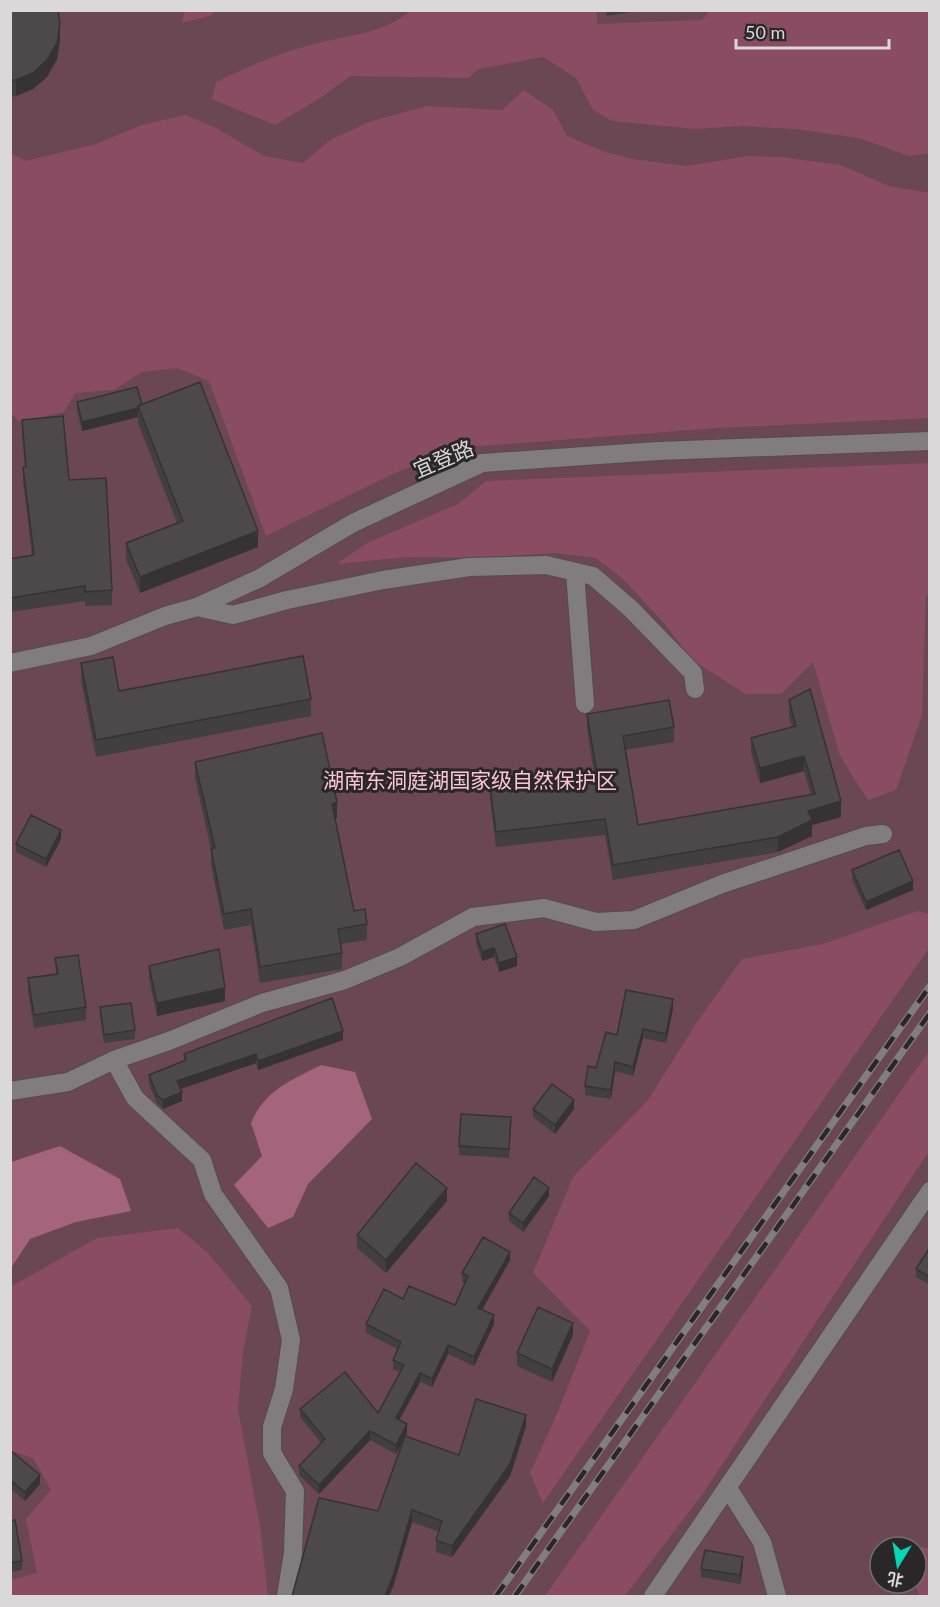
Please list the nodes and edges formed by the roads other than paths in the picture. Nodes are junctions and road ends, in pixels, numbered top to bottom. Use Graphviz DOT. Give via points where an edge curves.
graph roads {
  1 [pos="930,441"];
  2 [pos="575,572"];
  3 [pos="197,607"];
  4 [pos="10,663"];
  5 [pos="695,689"];
  6 [pos="585,704"];
  7 [pos="883,834"];
  8 [pos="114,1060"];
  9 [pos="10,1091"];
  10 [pos="930,1191"];
  11 [pos="728,1488"];
  12 [pos="286,1596"];
  13 [pos="653,1596"];
  14 [pos="777,1596"];
  1 -- 3 [label="street, 宜登路" via="658,451 482,464 353,523 260,578"];
  2 -- 3 [label="street" via="546,565 469,567 297,597 233,615"];
  2 -- 5 [label="street" via="593,576 631,609 693,673"];
  2 -- 6 [label="street"];
  3 -- 4 [label="street, 宜登路" via="91,646"];
  7 -- 8 [label="street" via="866,836 733,881 634,920 596,922 544,908 473,917 399,957 345,980 262,1003"];
  8 -- 9 [label="street" via="68,1082"];
  8 -- 12 [label="street" via="135,1098 202,1160 213,1194 279,1288 291,1340 284,1389 273,1427 272,1453 295,1491 293,1553"];
  10 -- 11 [label="street"];
  11 -- 13 [label="street"];
  11 -- 14 [label="street" via="762,1542"];
}
